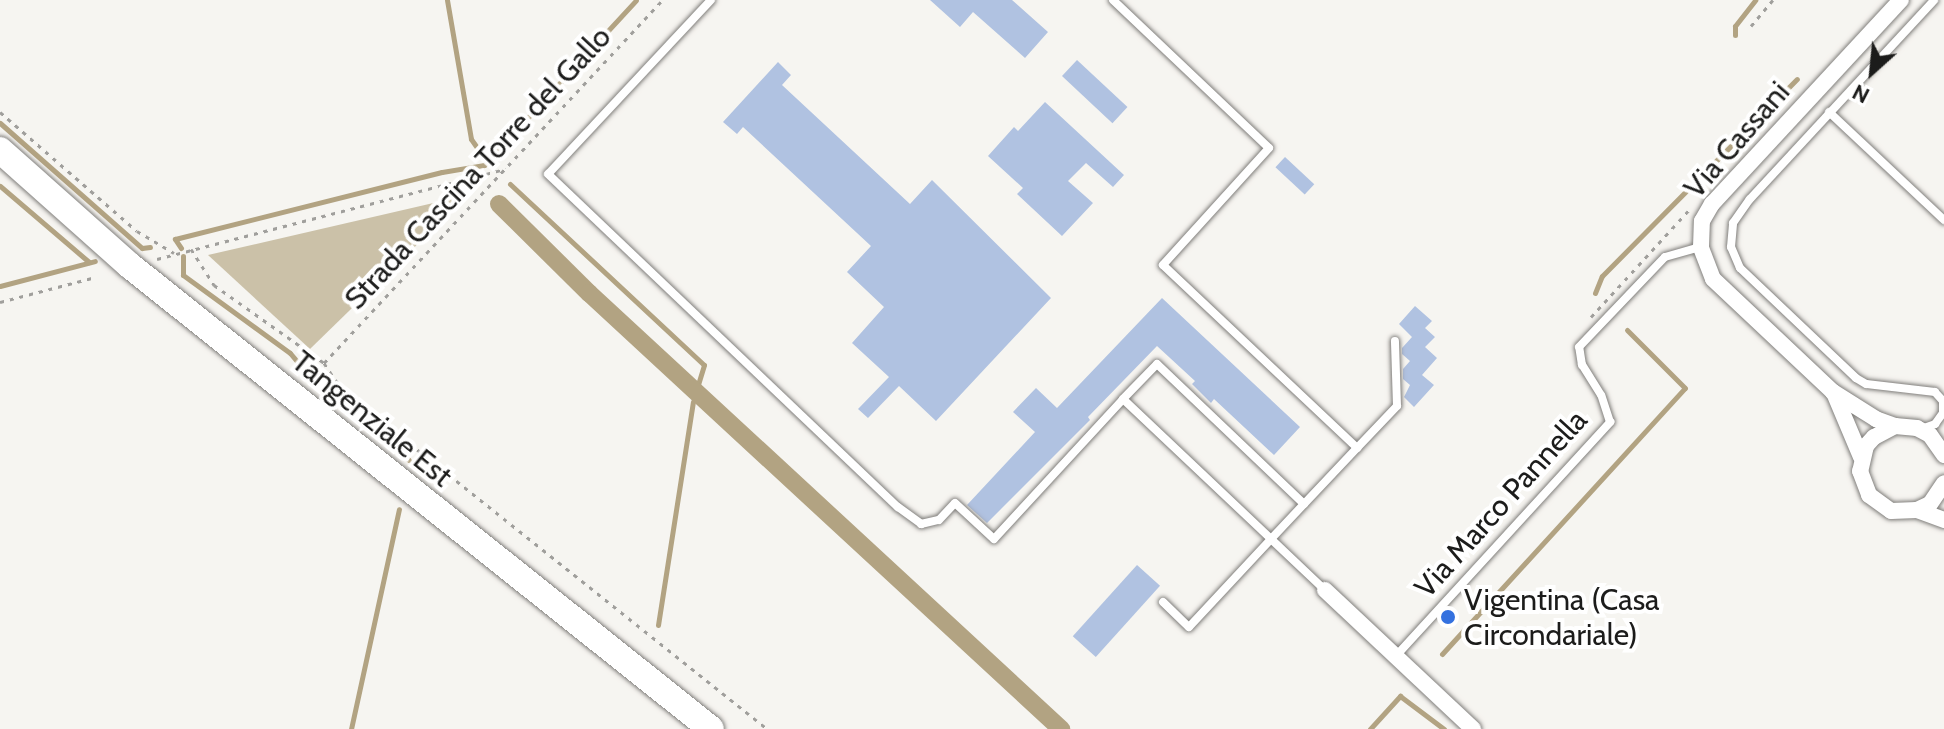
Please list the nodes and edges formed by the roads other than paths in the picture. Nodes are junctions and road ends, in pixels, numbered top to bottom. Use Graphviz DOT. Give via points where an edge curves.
graph roads {
  1 [pos="711,0"];
  2 [pos="1113,0"];
  3 [pos="1901,0"];
  4 [pos="1934,0"];
  5 [pos="1829,112"];
  6 [pos="0,150"];
  7 [pos="1944,220"];
  8 [pos="1701,247"];
  9 [pos="1395,341"];
  10 [pos="1833,392"];
  11 [pos="1123,399"];
  12 [pos="1895,426"];
  13 [pos="1917,428"];
  14 [pos="1357,448"];
  15 [pos="1944,455"];
  16 [pos="1861,457"];
  17 [pos="1944,483"];
  18 [pos="1304,504"];
  19 [pos="1917,510"];
  20 [pos="1944,520"];
  21 [pos="1271,539"];
  22 [pos="1325,590"];
  23 [pos="1163,602"];
  24 [pos="1395,657"];
  25 [pos="711,729"];
  26 [pos="1473,729"];
  1 -- 11 [label="lane" via="548,174 921,524 939,520 955,503 994,539"];
  2 -- 14 [label="lane" via="1269,148 1163,265"];
  3 -- 8 [label="street, Via Cassani" via="1712,204 1702,221"];
  4 -- 5 [label="lane"];
  5 -- 7 [label="lane"];
  5 -- 13 [label="lane" via="1750,199 1733,223 1731,247 1740,268 1856,378 1866,384 1935,392 1943,401 1943,413 1929,429"];
  6 -- 25 [label="highway, Tangenziale Est" via="129,265"];
  8 -- 10 [label="street, Via Cassani" via="1713,279"];
  8 -- 24 [label="lane, Via Marco Pannella" via="1665,257 1579,347 1582,365 1610,422"];
  9 -- 14 [label="lane" via="1397,406"];
  10 -- 12 [label="street, Via Cassani"];
  10 -- 16 [label="street, Via Cassani"];
  11 -- 18 [label="lane" via="1157,364"];
  11 -- 21 [label="lane"];
  12 -- 13 [label="street, Via Cassani"];
  12 -- 16 [label="street" via="1874,437"];
  13 -- 15 [label="street" via="1930,435"];
  14 -- 18 [label="lane"];
  16 -- 19 [label="street, Via Cassani" via="1862,484 1879,505 1891,511"];
  17 -- 19 [label="street" via="1930,504"];
  18 -- 21 [label="lane"];
  19 -- 20 [label="street, Via Cassani"];
  21 -- 22 [label="lane"];
  21 -- 23 [label="lane" via="1189,627"];
  22 -- 24 [label="street"];
  24 -- 26 [label="street"];
}
